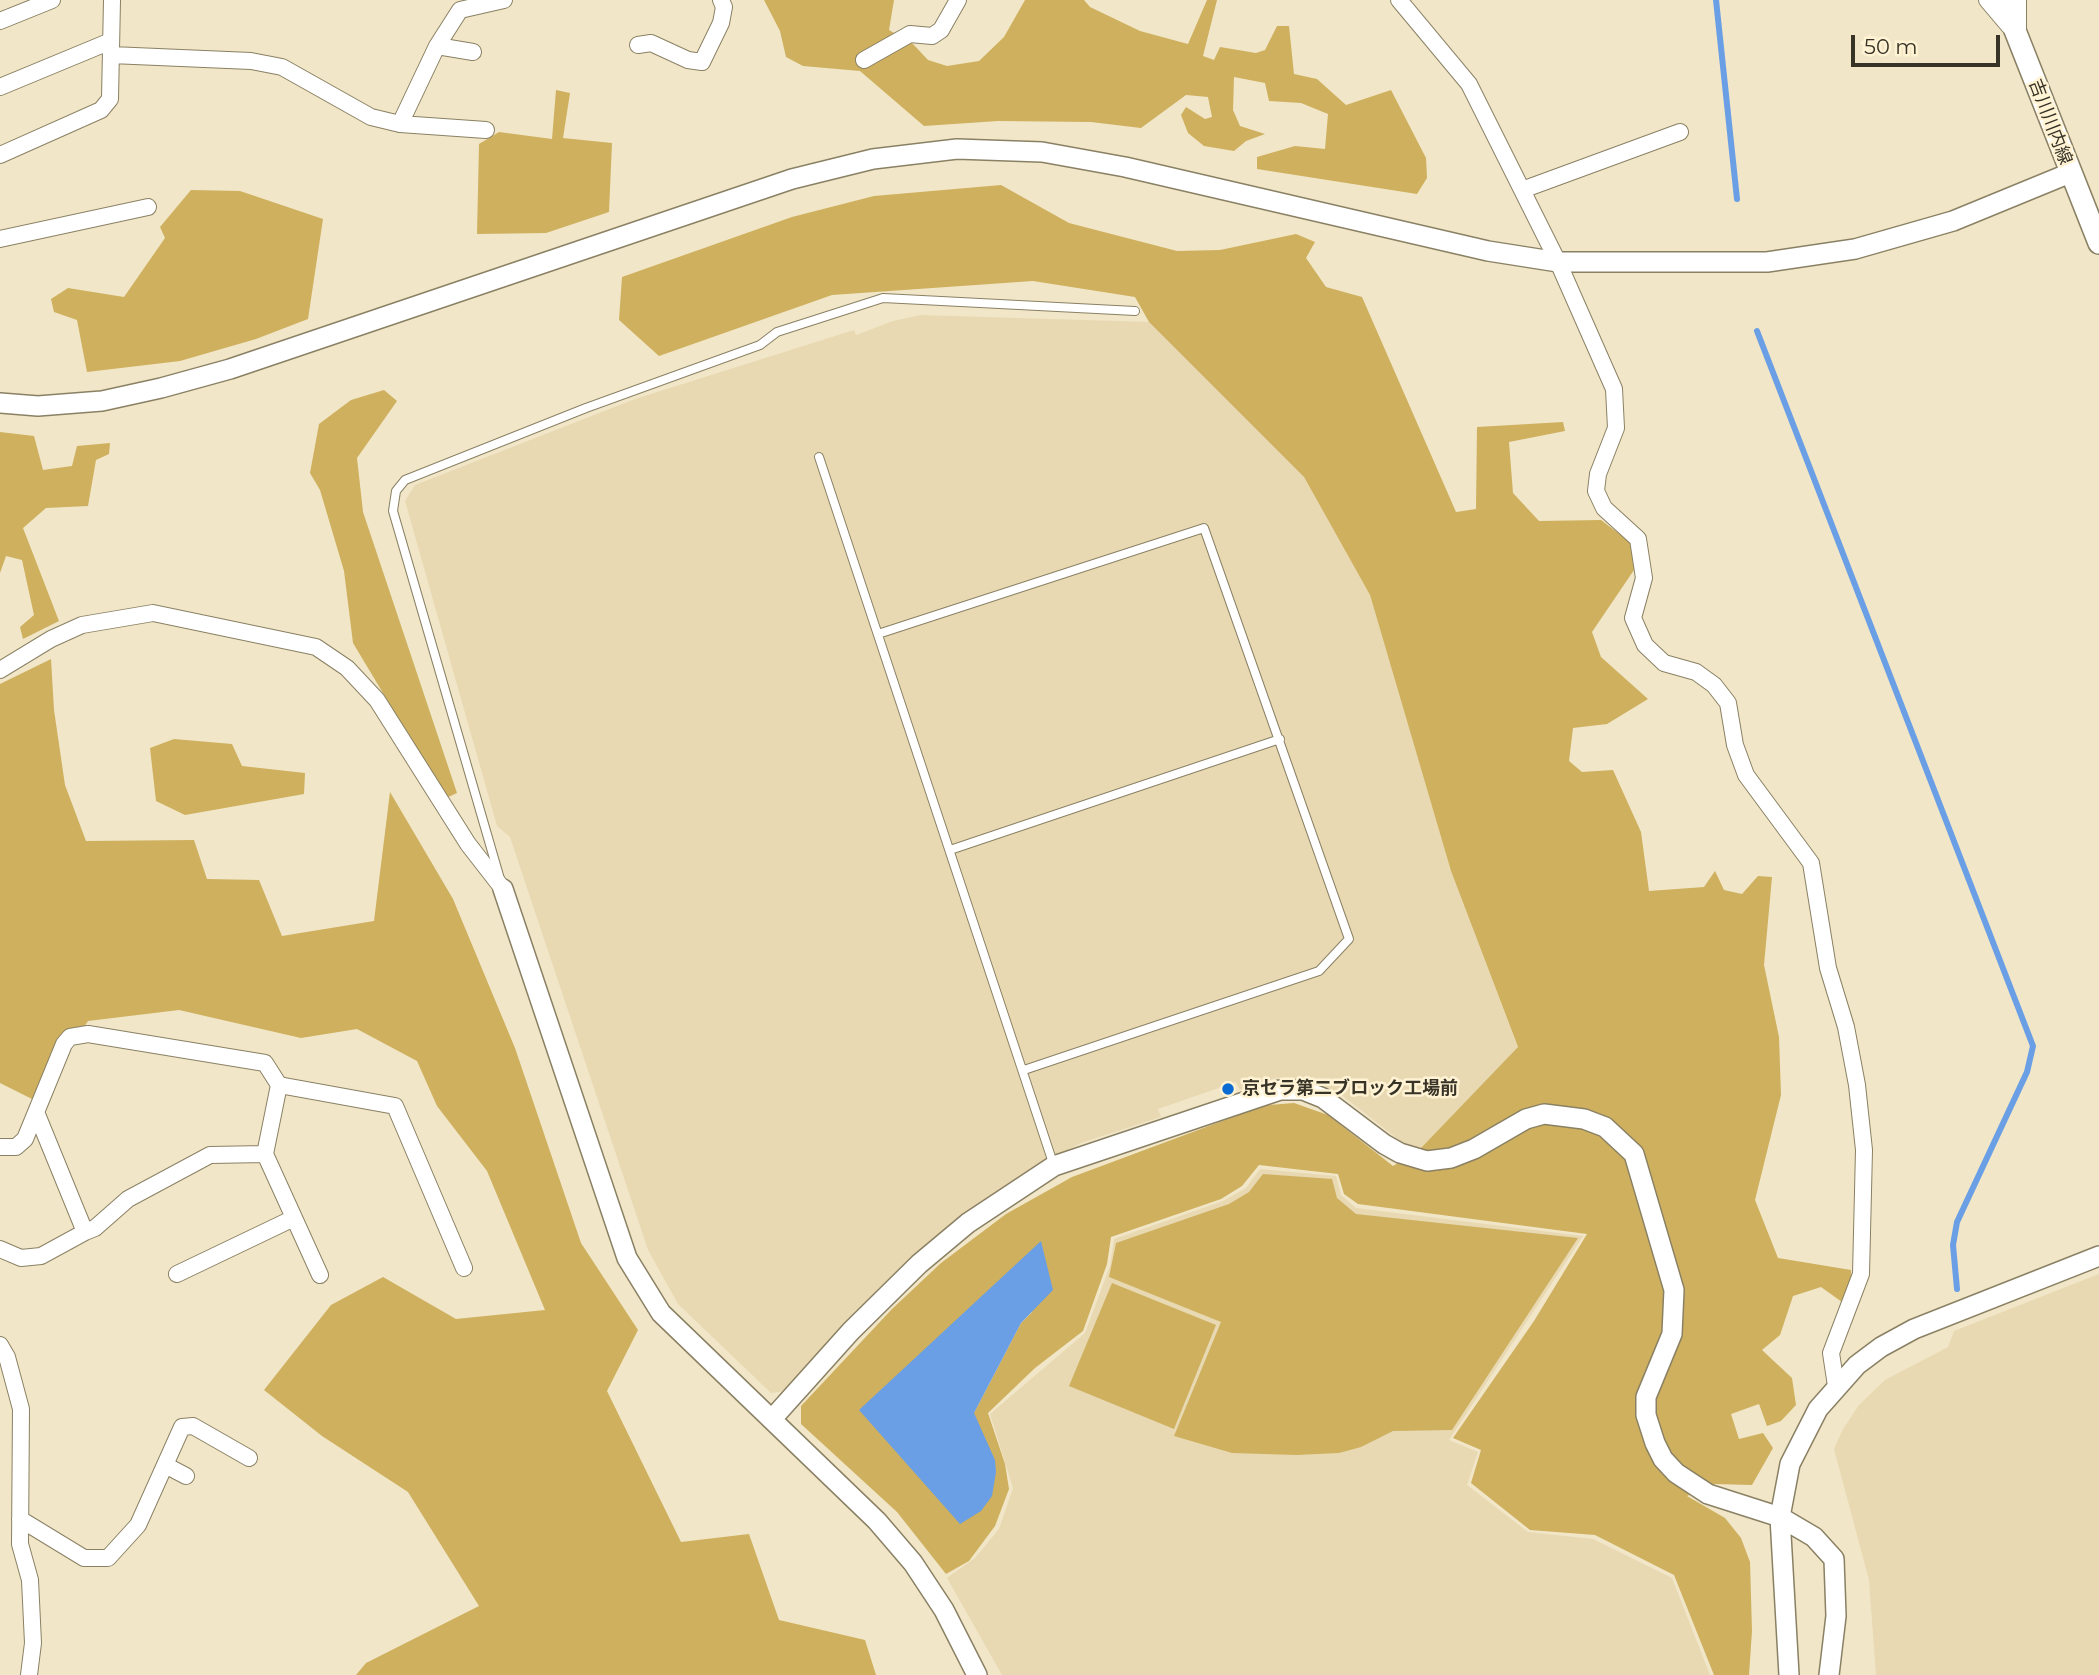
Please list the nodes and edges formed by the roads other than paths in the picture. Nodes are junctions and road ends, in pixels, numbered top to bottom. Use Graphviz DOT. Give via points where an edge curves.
graph roads {
  1 [pos="52,0"];
  2 [pos="113,0"];
  3 [pos="504,0"];
  4 [pos="721,0"];
  5 [pos="958,0"];
  6 [pos="1399,0"];
  7 [pos="1987,0"];
  8 [pos="2003,0"];
  9 [pos="2018,0"];
  10 [pos="0,21"];
  11 [pos="2018,36"];
  12 [pos="638,45"];
  13 [pos="437,46"];
  14 [pos="111,48"];
  15 [pos="473,52"];
  16 [pos="864,60"];
  17 [pos="0,87"];
  18 [pos="400,124"];
  19 [pos="486,130"];
  20 [pos="1681,132"];
  21 [pos="0,155"];
  22 [pos="2070,173"];
  23 [pos="1522,190"];
  24 [pos="149,207"];
  25 [pos="0,239"];
  26 [pos="2099,243"];
  27 [pos="1558,262"];
  28 [pos="1135,311"];
  29 [pos="0,403"];
  30 [pos="819,457"];
  31 [pos="878,634"];
  32 [pos="0,670"];
  33 [pos="1280,739"];
  34 [pos="950,850"];
  35 [pos="503,889"];
  36 [pos="1024,1070"];
  37 [pos="279,1085"];
  38 [pos="36,1112"];
  39 [pos="0,1147"];
  40 [pos="265,1154"];
  41 [pos="1054,1166"];
  42 [pos="294,1218"];
  43 [pos="85,1232"];
  44 [pos="0,1249"];
  45 [pos="2099,1256"];
  46 [pos="464,1268"];
  47 [pos="177,1274"];
  48 [pos="320,1275"];
  49 [pos="0,1345"];
  50 [pos="1836,1386"];
  51 [pos="772,1419"];
  52 [pos="249,1458"];
  53 [pos="165,1465"];
  54 [pos="186,1476"];
  55 [pos="1780,1517"];
  56 [pos="20,1519"];
  57 [pos="29,1675"];
  58 [pos="978,1675"];
  59 [pos="1788,1675"];
  60 [pos="1829,1675"];
  1 -- 10 [label="street"];
  2 -- 14 [label="street"];
  3 -- 13 [label="street" via="460,10"];
  4 -- 12 [label="street" via="721,23 702,62 651,43"];
  5 -- 16 [label="street" via="941,30 932,36 910,34"];
  6 -- 23 [label="street" via="1469,84"];
  7 -- 11 [label="street"];
  8 -- 11 [label="main road, 吉川川内線"];
  9 -- 11 [label="street"];
  11 -- 22 [label="main road, 吉川川内線"];
  13 -- 15 [label="street"];
  13 -- 18 [label="street"];
  14 -- 17 [label="street"];
  14 -- 18 [label="street" via="282,67 372,117"];
  14 -- 21 [label="street" via="110,99 101,110"];
  18 -- 19 [label="street"];
  20 -- 23 [label="street"];
  22 -- 26 [label="main road, 吉川川内線"];
  22 -- 27 [label="street" via="1953,221 1855,248 1768,262"];
  23 -- 27 [label="street"];
  24 -- 25 [label="street"];
  27 -- 29 [label="street" via="1488,251 1125,167 1042,152 957,149 873,159 792,179 230,369 161,388 102,401 38,406"];
  27 -- 50 [label="street" via="1614,389 1616,428 1595,491 1605,508 1638,539 1644,578 1633,618 1645,645 1664,663 1696,672 1728,703 1746,775 1811,863 1828,968 1855,1073 1864,1150 1861,1274 1831,1353"];
  28 -- 35 [label="lane" via="883,298 777,332 760,345 405,480 396,491 393,511"];
  30 -- 31 [label="lane"];
  31 -- 33 [label="lane" via="1204,528"];
  31 -- 34 [label="lane"];
  32 -- 35 [label="street" via="82,625 153,613 316,647 347,668 377,700 468,844"];
  33 -- 34 [label="lane"];
  33 -- 36 [label="lane" via="1349,939 1319,971"];
  34 -- 36 [label="lane"];
  35 -- 51 [label="street" via="627,1258 661,1313"];
  36 -- 41 [label="lane"];
  37 -- 38 [label="street" via="265,1063 88,1034 64,1044"];
  37 -- 40 [label="street"];
  37 -- 46 [label="street" via="395,1106"];
  38 -- 39 [label="street" via="25,1139 16,1147"];
  38 -- 43 [label="street"];
  40 -- 42 [label="street"];
  40 -- 43 [label="street" via="211,1156 128,1199"];
  41 -- 51 [label="street" via="968,1223 919,1264"];
  41 -- 55 [label="street" via="1280,1090 1303,1090 1323,1098 1384,1144 1427,1161 1474,1149 1526,1119 1544,1114 1605,1127 1634,1154 1674,1290 1672,1334 1646,1397 1655,1443 1676,1473 1708,1494"];
  42 -- 47 [label="street"];
  42 -- 48 [label="street"];
  43 -- 44 [label="street" via="41,1256 21,1258"];
  45 -- 50 [label="street" via="1914,1329 1881,1347"];
  49 -- 56 [label="street" via="21,1409"];
  50 -- 55 [label="street" via="1818,1409 1790,1464"];
  51 -- 58 [label="street" via="877,1521 913,1563"];
  52 -- 53 [label="street" via="193,1426 182,1427"];
  53 -- 54 [label="street"];
  53 -- 56 [label="street" via="138,1525 108,1558 85,1558"];
  55 -- 59 [label="street"];
  55 -- 60 [label="street" via="1814,1537 1834,1559 1836,1616"];
  56 -- 57 [label="street" via="32,1605"];
}
